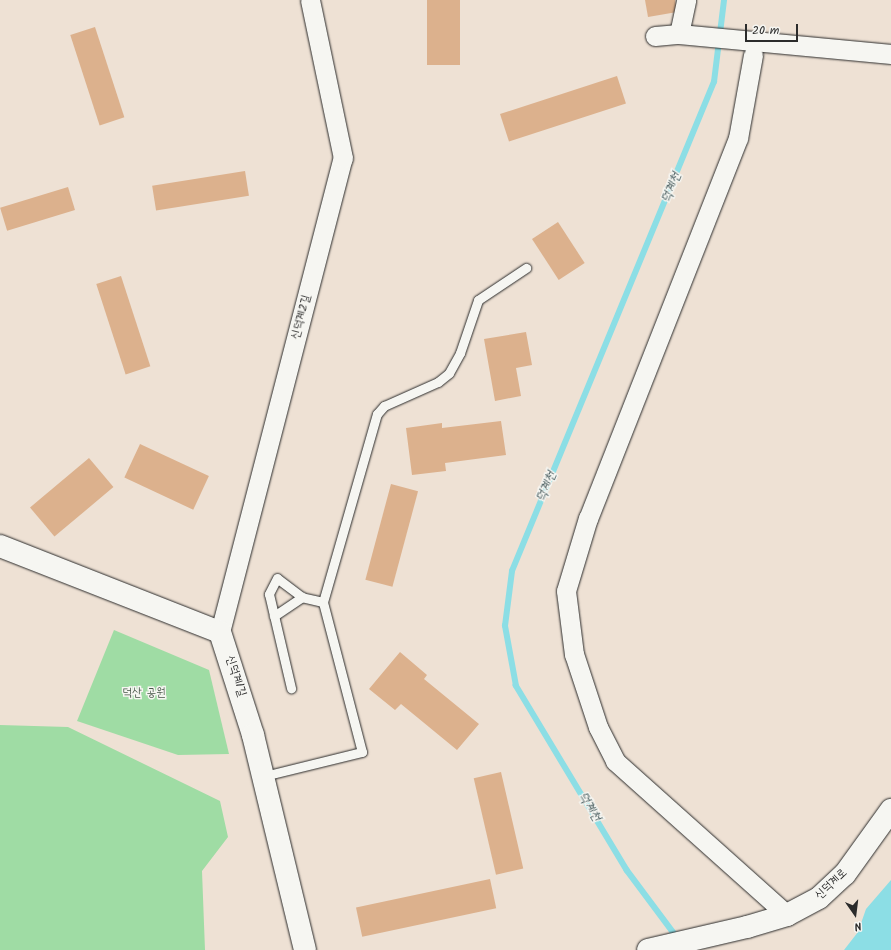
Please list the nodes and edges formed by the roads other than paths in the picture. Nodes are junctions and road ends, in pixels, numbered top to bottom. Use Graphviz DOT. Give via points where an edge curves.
graph roads {
  1 [pos="310,0"];
  2 [pos="686,0"];
  3 [pos="679,34"];
  4 [pos="655,36"];
  5 [pos="891,54"];
  6 [pos="753,55"];
  7 [pos="526,268"];
  8 [pos="0,546"];
  9 [pos="302,597"];
  10 [pos="323,602"];
  11 [pos="274,616"];
  12 [pos="220,632"];
  13 [pos="291,688"];
  14 [pos="264,776"];
  15 [pos="891,810"];
  16 [pos="787,914"];
  17 [pos="305,950"];
  18 [pos="652,950"];
  1 -- 12 [label="street, 신덕계2길" via="343,158"];
  2 -- 3 [label="street"];
  3 -- 4 [label="street"];
  3 -- 5 [label="street"];
  6 -- 16 [label="street" via="738,138 588,518 566,591 574,654 598,727 615,761"];
  7 -- 10 [label="lane" via="478,300 460,354 448,373 438,382 384,406 377,414"];
  8 -- 12 [label="street"];
  9 -- 10 [label="lane"];
  9 -- 11 [label="lane"];
  9 -- 11 [label="lane" via="277,578 269,594"];
  10 -- 14 [label="lane" via="362,752"];
  11 -- 13 [label="lane"];
  12 -- 14 [label="street, 신덕계1길" via="233,664"];
  14 -- 17 [label="street, 신덕계1길"];
  15 -- 16 [label="street, 신덕계로" via="845,874 819,898"];
  16 -- 18 [label="street, 신덕계로" via="747,927"];
}
